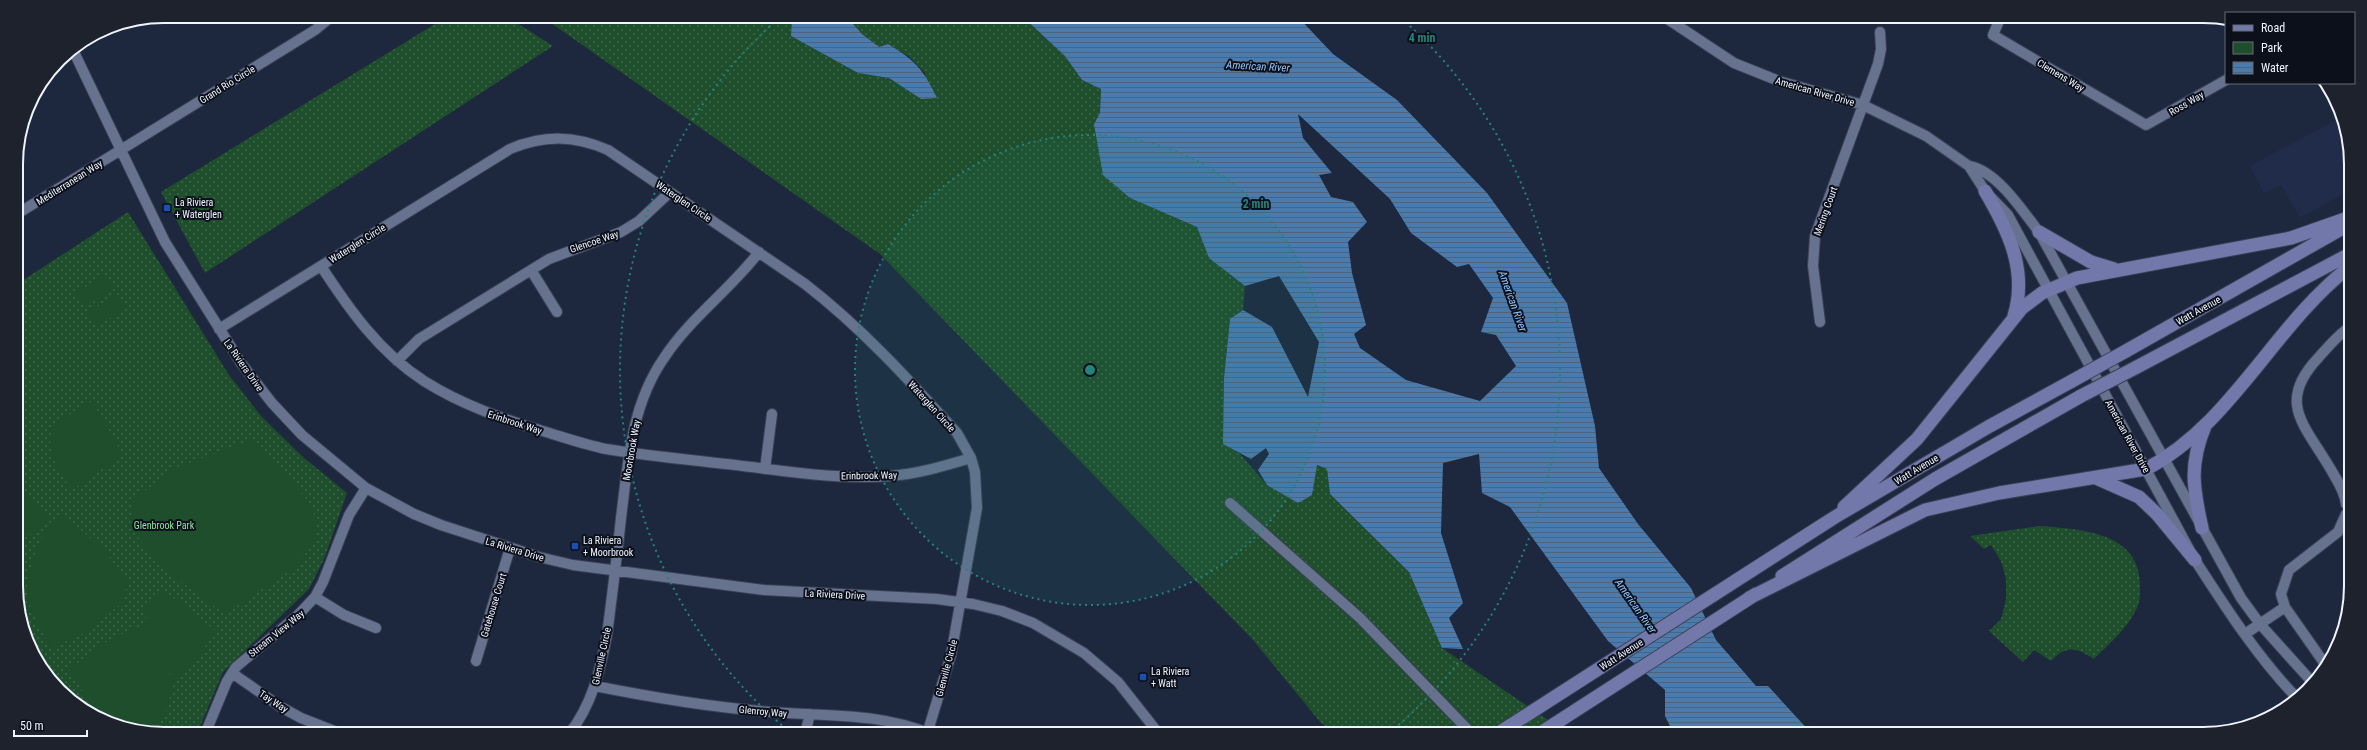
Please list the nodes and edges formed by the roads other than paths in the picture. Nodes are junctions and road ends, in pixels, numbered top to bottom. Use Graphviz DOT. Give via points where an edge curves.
graph roads {
  1 [pos="324,23"];
  2 [pos="1673,23"];
  3 [pos="1998,23"];
  4 [pos="1880,32"];
  5 [pos="75,54"];
  6 [pos="2225,81"];
  7 [pos="1863,105"];
  8 [pos="2146,126"];
  9 [pos="121,150"];
  10 [pos="1969,166"];
  11 [pos="1985,191"];
  12 [pos="670,192"];
  13 [pos="23,210"];
  14 [pos="2344,219"];
  15 [pos="2344,227"];
  16 [pos="2039,232"];
  17 [pos="759,252"];
  18 [pos="2344,257"];
  19 [pos="321,266"];
  20 [pos="531,270"];
  21 [pos="2117,270"];
  22 [pos="2344,272"];
  23 [pos="2067,283"];
  24 [pos="2048,290"];
  25 [pos="557,312"];
  26 [pos="2013,320"];
  27 [pos="1820,322"];
  28 [pos="219,328"];
  29 [pos="2344,332"];
  30 [pos="397,361"];
  31 [pos="772,414"];
  32 [pos="2206,424"];
  33 [pos="629,452"];
  34 [pos="971,458"];
  35 [pos="2165,460"];
  36 [pos="766,469"];
  37 [pos="2146,470"];
  38 [pos="2096,478"];
  39 [pos="366,488"];
  40 [pos="2344,496"];
  41 [pos="1230,503"];
  42 [pos="1835,517"];
  43 [pos="2344,518"];
  44 [pos="2202,528"];
  45 [pos="510,548"];
  46 [pos="2195,560"];
  47 [pos="1807,565"];
  48 [pos="615,571"];
  49 [pos="315,597"];
  50 [pos="961,602"];
  51 [pos="2285,607"];
  52 [pos="2260,624"];
  53 [pos="376,628"];
  54 [pos="2245,634"];
  55 [pos="476,661"];
  56 [pos="2322,661"];
  57 [pos="232,672"];
  58 [pos="2309,679"];
  59 [pos="595,686"];
  60 [pos="2293,694"];
  61 [pos="810,714"];
  62 [pos="208,727"];
  63 [pos="324,727"];
  64 [pos="574,727"];
  65 [pos="807,727"];
  66 [pos="910,727"];
  67 [pos="930,727"];
  68 [pos="1153,727"];
  69 [pos="1465,727"];
  70 [pos="1508,727"];
  71 [pos="1550,727"];
  1 -- 9 [label="street, Grand Rio Circle"];
  2 -- 7 [label="street, American River Drive" via="1708,48 1747,69"];
  3 -- 8 [label="street, Clemens Way" via="1993,35"];
  4 -- 7 [label="street, Mering Court" via="1880,56"];
  5 -- 9 [label="street, La Riviera Drive"];
  6 -- 8 [label="street, Ross Way"];
  7 -- 10 [label="street, American River Drive" via="1926,136"];
  7 -- 27 [label="street, Mering Court" via="1845,160 1815,236 1813,266"];
  9 -- 13 [label="street, Mediterranean Way"];
  9 -- 28 [label="street, La Riviera Drive" via="165,242"];
  10 -- 11 [label="street, American River Drive"];
  10 -- 16 [label="street, American River Drive" via="1980,168 1990,176 2018,204"];
  11 -- 24 [label="street, American River Drive" via="2008,215"];
  11 -- 26 [label="main road" via="2001,219 2017,261 2019,282"];
  12 -- 17 [label="street, Waterglen Circle"];
  12 -- 19 [label="street, Waterglen Circle" via="595,144 566,138 538,140 510,149"];
  12 -- 20 [label="street, Glencoe Way" via="651,212 621,232 561,252"];
  14 -- 21 [label="main road" via="2291,238"];
  15 -- 42 [label="main road, Watt Avenue, bridge" via="1988,427"];
  16 -- 21 [label="main road" via="2091,262"];
  16 -- 23 [label="street, American River Drive"];
  17 -- 33 [label="street, Moorbrook Way" via="724,293 692,322 663,359 644,395"];
  17 -- 34 [label="street, Waterglen Circle" via="831,304 880,348 957,433"];
  18 -- 47 [label="main road, Watt Avenue, bridge" via="2081,396 1935,479"];
  19 -- 28 [label="street, Waterglen Circle"];
  19 -- 30 [label="street, Erinbrook Way" via="357,319"];
  20 -- 25 [label="street"];
  20 -- 30 [label="street, Glencoe Way" via="419,339"];
  21 -- 23 [label="main road" via="2077,278"];
  22 -- 32 [label="main road" via="2324,289"];
  23 -- 24 [label="main road"];
  23 -- 35 [label="street, American River Drive"];
  24 -- 26 [label="main road" via="2032,299"];
  24 -- 37 [label="street, American River Drive"];
  26 -- 42 [label="main road" via="1917,439"];
  28 -- 39 [label="street, La Riviera Drive" via="245,369 282,416"];
  29 -- 40 [label="street" via="2306,371 2299,383 2296,397 2301,419"];
  30 -- 33 [label="street, Erinbrook Way" via="422,380 467,405 497,417 585,444"];
  31 -- 36 [label="street"];
  32 -- 35 [label="main road"];
  32 -- 44 [label="main road" via="2195,456 2194,475"];
  33 -- 36 [label="street, Erinbrook Way"];
  33 -- 48 [label="street, Moorbrook Way"];
  34 -- 36 [label="street, Erinbrook Way" via="925,471 888,476 812,474"];
  34 -- 50 [label="street, Waterglen Circle" via="978,486 978,501"];
  35 -- 37 [label="main road"];
  35 -- 44 [label="street, American River Drive"];
  37 -- 38 [label="main road"];
  37 -- 46 [label="street, American River Drive"];
  38 -- 46 [label="main road" via="2139,497 2157,514"];
  38 -- 47 [label="main road" via="1999,493 1925,510"];
  39 -- 45 [label="street, La Riviera Drive" via="421,517"];
  39 -- 49 [label="street, Stream View Way" via="350,515"];
  41 -- 69 [label="street" via="1360,618"];
  42 -- 70 [label="main road, Watt Avenue"];
  43 -- 51 [label="street" via="2338,532 2289,570 2280,594"];
  44 -- 52 [label="street, American River Drive" via="2241,598"];
  45 -- 48 [label="street, La Riviera Drive" via="573,565"];
  45 -- 55 [label="street, Gatehouse Court"];
  46 -- 54 [label="street, American River Drive"];
  47 -- 71 [label="main road, Watt Avenue" via="1749,598"];
  48 -- 50 [label="street, La Riviera Drive" via="764,590"];
  48 -- 59 [label="street, Glenville Circle" via="607,635"];
  49 -- 53 [label="street" via="344,615"];
  49 -- 57 [label="street, Stream View Way" via="305,609 245,658"];
  50 -- 67 [label="street, Glenville Circle" via="951,656"];
  50 -- 68 [label="street, La Riviera Drive" via="1002,611 1026,620 1084,653 1118,682"];
  51 -- 52 [label="street"];
  51 -- 56 [label="street"];
  52 -- 54 [label="street"];
  52 -- 58 [label="street, American River Drive"];
  54 -- 60 [label="street, American River Drive" via="2275,675"];
  57 -- 62 [label="street, Stream View Way"];
  57 -- 63 [label="street, Tay Way" via="281,707"];
  59 -- 61 [label="street, Glenroy Way" via="698,704"];
  59 -- 64 [label="street, Glenville Circle" via="583,714"];
  61 -- 65 [label="street"];
  61 -- 66 [label="street, Glenroy Way" via="885,719"];
}
